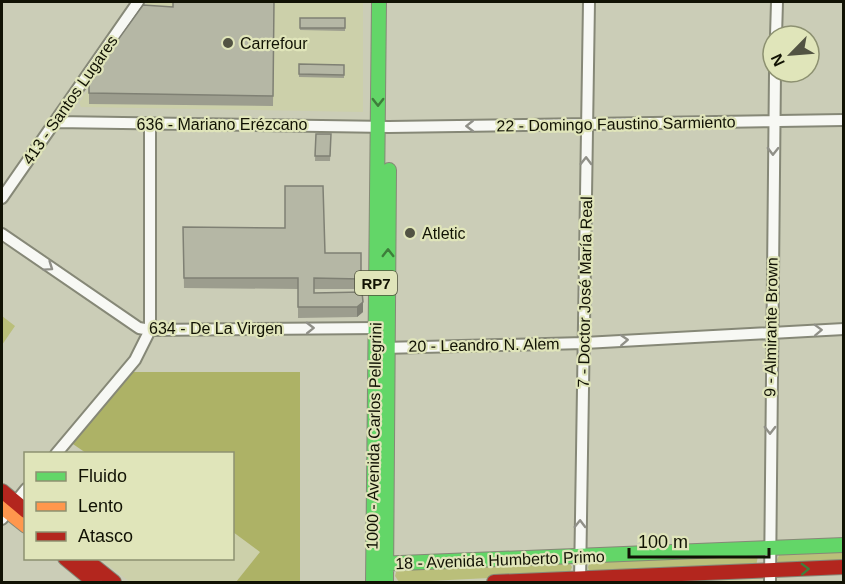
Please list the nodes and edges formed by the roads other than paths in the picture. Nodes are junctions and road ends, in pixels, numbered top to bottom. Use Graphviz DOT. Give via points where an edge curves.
graph roads {
  1 [pos="138,2"];
  2 [pos="379,2"];
  3 [pos="390,2"];
  4 [pos="589,2"];
  5 [pos="777,2"];
  6 [pos="776,24"];
  7 [pos="775,84"];
  8 [pos="843,120"];
  9 [pos="774,121"];
  10 [pos="56,122"];
  11 [pos="150,124"];
  12 [pos="587,125"];
  13 [pos="383,126"];
  14 [pos="2,198"];
  15 [pos="2,234"];
  16 [pos="382,327"];
  17 [pos="843,329"];
  18 [pos="150,330"];
  19 [pos="771,332"];
  20 [pos="584,343"];
  21 [pos="383,348"];
  22 [pos="57,452"];
  23 [pos="2,491"];
  24 [pos="24,492"];
  25 [pos="10,510"];
  26 [pos="24,524"];
  27 [pos="843,545"];
  28 [pos="770,548"];
  29 [pos="580,557"];
  30 [pos="67,560"];
  31 [pos="86,560"];
  32 [pos="379,564"];
  33 [pos="843,567"];
  34 [pos="770,576"];
  35 [pos="580,580"];
  36 [pos="94,582"];
  37 [pos="114,582"];
  38 [pos="373,582"];
  39 [pos="386,582"];
  40 [pos="494,582"];
  1 -- 10 [label="street, 413 - Santos Lugares"];
  2 -- 13 [label="main road, 1000 - Avenida Carlos Pellegrini / RP7, one-way"];
  3 -- 13 [label="main road, 1000 - Avenida Carlos Pellegrini / RP7"];
  4 -- 12 [label="street, 7 - Doctor José María Real"];
  5 -- 6 [label="street"];
  7 -- 9 [label="street, 9 - Almirante Brown"];
  8 -- 9 [label="street, 22 - Domingo Faustino Sarmiento"];
  9 -- 12 [label="street, 22 - Domingo Faustino Sarmiento"];
  9 -- 19 [label="street, 9 - Almirante Brown, one-way"];
  10 -- 11 [label="street, 636 - Mariano Erézcano"];
  10 -- 14 [label="street, 413 - Santos Lugares"];
  11 -- 13 [label="street, 636 - Mariano Erézcano"];
  11 -- 18 [label="street"];
  12 -- 13 [label="street, 22 - Domingo Faustino Sarmiento, one-way"];
  20 -- 12 [label="street, 7 - Doctor José María Real, one-way"];
  13 -- 16 [label="main road, 1000 - Avenida Carlos Pellegrini / RP7"];
  15 -- 18 [label="street, 634 - De La Virgen, one-way" via="123,319"];
  18 -- 16 [label="street, 634 - De La Virgen, one-way"];
  16 -- 21 [label="main road, 1000 - Avenida Carlos Pellegrini / RP7"];
  19 -- 17 [label="street, 20 - Leandro N. Alem, one-way"];
  18 -- 22 [label="street" via="135,360"];
  20 -- 19 [label="street, 20 - Leandro N. Alem, one-way"];
  19 -- 28 [label="street, 9 - Almirante Brown, one-way"];
  20 -- 21 [label="street, 20 - Leandro N. Alem"];
  29 -- 20 [label="street, 7 - Doctor José María Real, one-way"];
  21 -- 32 [label="main road, 1000 - Avenida Carlos Pellegrini / RP7"];
  23 -- 25 [label="main road"];
  24 -- 25 [label="street"];
  25 -- 26 [label="main road"];
  27 -- 28 [label="main road, 18 - Avenida Humberto Primo"];
  28 -- 29 [label="main road, 18 - Avenida Humberto Primo"];
  28 -- 34 [label="street, 9 - Almirante Brown"];
  29 -- 32 [label="main road, 18 - Avenida Humberto Primo"];
  29 -- 35 [label="street, 7 - Doctor José María Real"];
  30 -- 36 [label="main road"];
  31 -- 37 [label="main road"];
  32 -- 38 [label="main road, 1000 - Avenida Carlos Pellegrini / RP7"];
  32 -- 39 [label="main road, 1000 - Avenida Carlos Pellegrini / RP7"];
  34 -- 33 [label="main road, 18 - Avenida Humberto Primo, one-way"];
  34 -- 35 [label="main road, 18 - Avenida Humberto Primo"];
  35 -- 40 [label="main road, 18 - Avenida Humberto Primo"];
}
